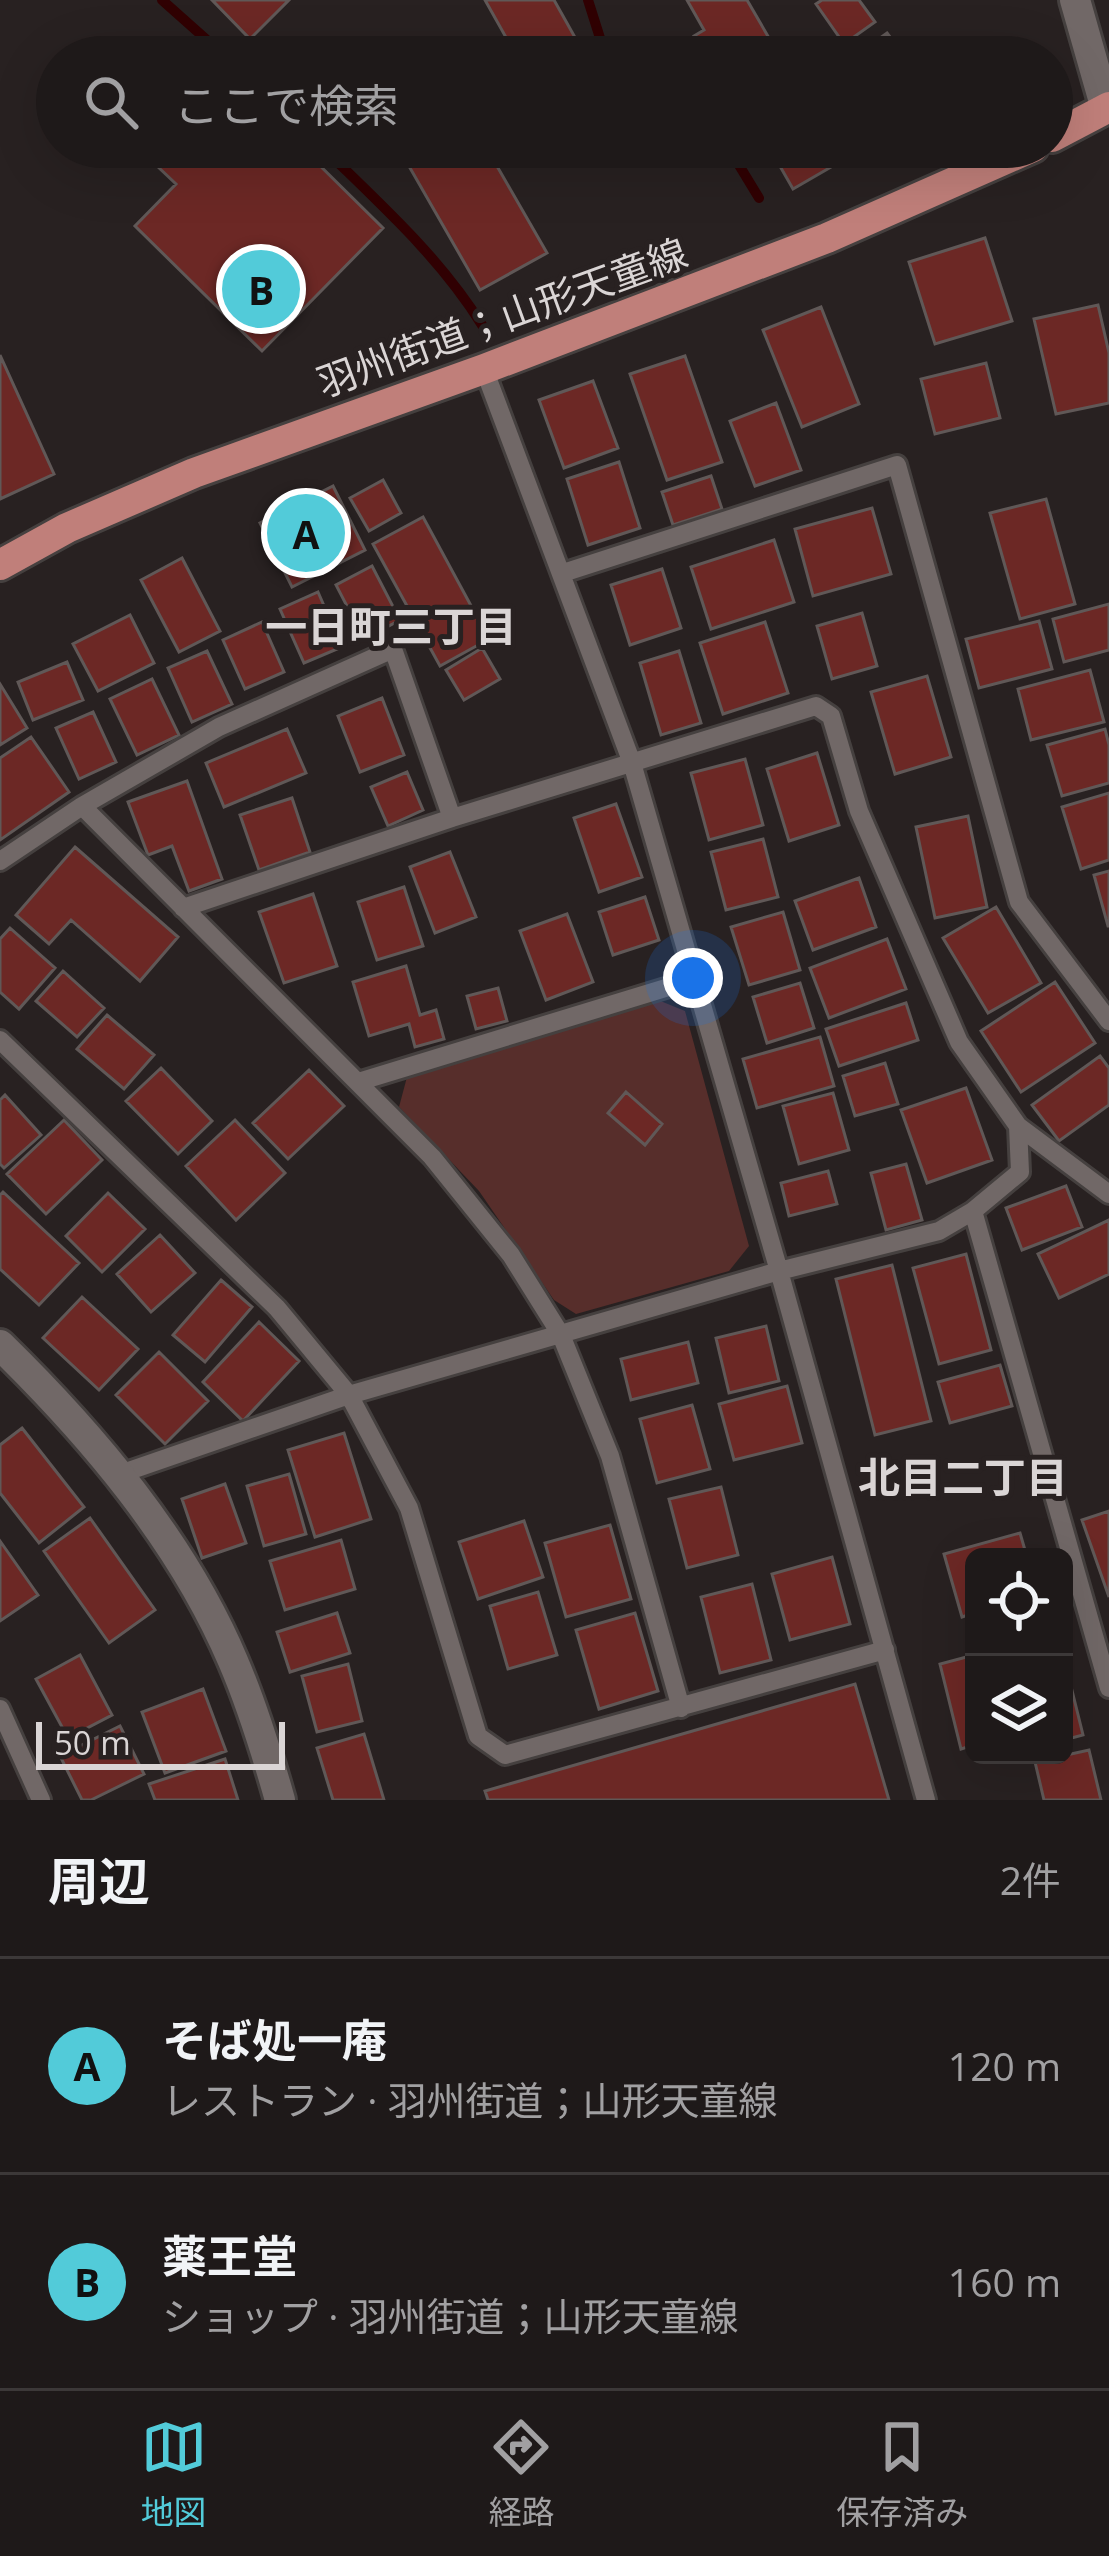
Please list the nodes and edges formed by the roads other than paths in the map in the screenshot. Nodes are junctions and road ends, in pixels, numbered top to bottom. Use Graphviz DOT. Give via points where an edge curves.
graph roads {
  1 [pos="1075,0"];
  2 [pos="1108,108"];
  3 [pos="1073,126"];
  4 [pos="985,168"];
  5 [pos="484,369"];
  6 [pos="0,565"];
  7 [pos="563,572"];
  8 [pos="632,763"];
  9 [pos="82,806"];
  10 [pos="452,818"];
  11 [pos="0,861"];
  12 [pos="183,908"];
  13 [pos="694,979"];
  14 [pos="1109,1021"];
  15 [pos="0,1040"];
  16 [pos="358,1082"];
  17 [pos="1018,1126"];
  18 [pos="1109,1194"];
  19 [pos="974,1211"];
  20 [pos="779,1271"];
  21 [pos="561,1335"];
  22 [pos="0,1345"];
  23 [pos="349,1395"];
  24 [pos="120,1474"];
  25 [pos="1100,1621"];
  26 [pos="885,1650"];
  27 [pos="1109,1688"];
  28 [pos="681,1708"];
  29 [pos="0,1709"];
  30 [pos="40,1800"];
  31 [pos="280,1800"];
  32 [pos="926,1800"];
  1 -- 2 [label="street"];
  2 -- 3 [label="main road"];
  4 -- 5 [label="main road, 羽州街道；山形天童線" via="827,238"];
  5 -- 6 [label="main road, 羽州街道；山形天童線" via="194,472"];
  5 -- 7 [label="lane"];
  7 -- 8 [label="lane"];
  7 -- 14 [label="lane" via="897,465 1019,902"];
  8 -- 10 [label="lane"];
  8 -- 13 [label="lane"];
  8 -- 17 [label="lane" via="816,706 831,716 859,811 959,1042"];
  9 -- 10 [label="lane" via="219,727 393,649"];
  9 -- 11 [label="lane"];
  9 -- 12 [label="lane"];
  10 -- 12 [label="lane"];
  12 -- 16 [label="lane"];
  13 -- 16 [label="lane"];
  13 -- 20 [label="lane"];
  15 -- 23 [label="lane" via="263,1294"];
  16 -- 21 [label="lane" via="468,1199"];
  17 -- 18 [label="lane"];
  17 -- 19 [label="lane" via="1020,1172"];
  19 -- 20 [label="lane" via="939,1231"];
  19 -- 25 [label="lane"];
  20 -- 21 [label="lane"];
  20 -- 26 [label="lane"];
  21 -- 23 [label="lane"];
  21 -- 28 [label="lane" via="610,1456"];
  22 -- 24 [label="street"];
  23 -- 24 [label="lane"];
  23 -- 28 [label="lane" via="409,1508 478,1736 506,1755"];
  24 -- 31 [label="street" via="232,1660"];
  25 -- 27 [label="lane"];
  26 -- 28 [label="lane"];
  26 -- 32 [label="lane"];
  29 -- 30 [label="lane"];
}
